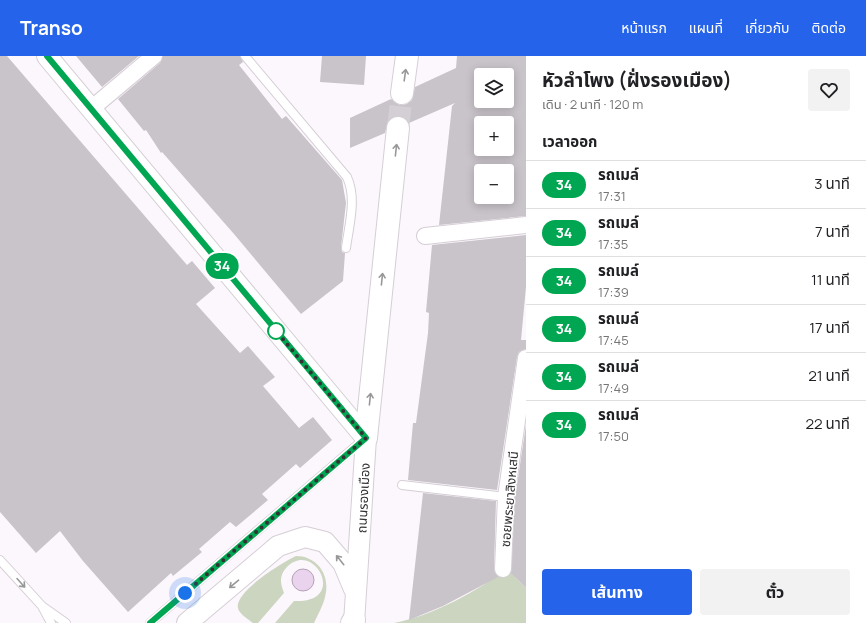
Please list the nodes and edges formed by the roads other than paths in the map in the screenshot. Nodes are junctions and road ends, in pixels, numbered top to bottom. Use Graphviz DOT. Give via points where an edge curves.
graph roads {
  1 [pos="47,56"];
  2 [pos="154,56"];
  3 [pos="245,56"];
  4 [pos="407,56"];
  5 [pos="402,93"];
  6 [pos="91,109"];
  7 [pos="398,128"];
  8 [pos="526,224"];
  9 [pos="425,236"];
  10 [pos="346,248"];
  11 [pos="526,358"];
  12 [pos="366,438"];
  13 [pos="402,485"];
  14 [pos="506,497"];
  15 [pos="0,560"];
  16 [pos="503,569"];
  17 [pos="356,595"];
  18 [pos="42,606"];
  19 [pos="354,622"];
  20 [pos="51,623"];
  21 [pos="66,623"];
  22 [pos="150,623"];
  23 [pos="187,623"];
  1 -- 6 [label="street"];
  2 -- 6 [label="street"];
  3 -- 10 [label="lane" via="352,186"];
  5 -- 4 [label="highway, one-way"];
  6 -- 12 [label="street"];
  12 -- 7 [label="highway, one-way"];
  8 -- 9 [label="street"];
  11 -- 14 [label="street, ซอยพระยาสิงหเสนี"];
  12 -- 17 [label="street, ถนนรองเมือง"];
  12 -- 22 [label="lane"];
  13 -- 14 [label="lane"];
  14 -- 16 [label="street, ซอยพระยาสิงหเสนี"];
  15 -- 18 [label="lane, one-way"];
  17 -- 19 [label="street, ถนนรองเมือง"];
  17 -- 23 [label="street, one-way" via="343,563 325,542 305,537 278,546"];
  18 -- 20 [label="lane"];
  18 -- 21 [label="lane"];
}
